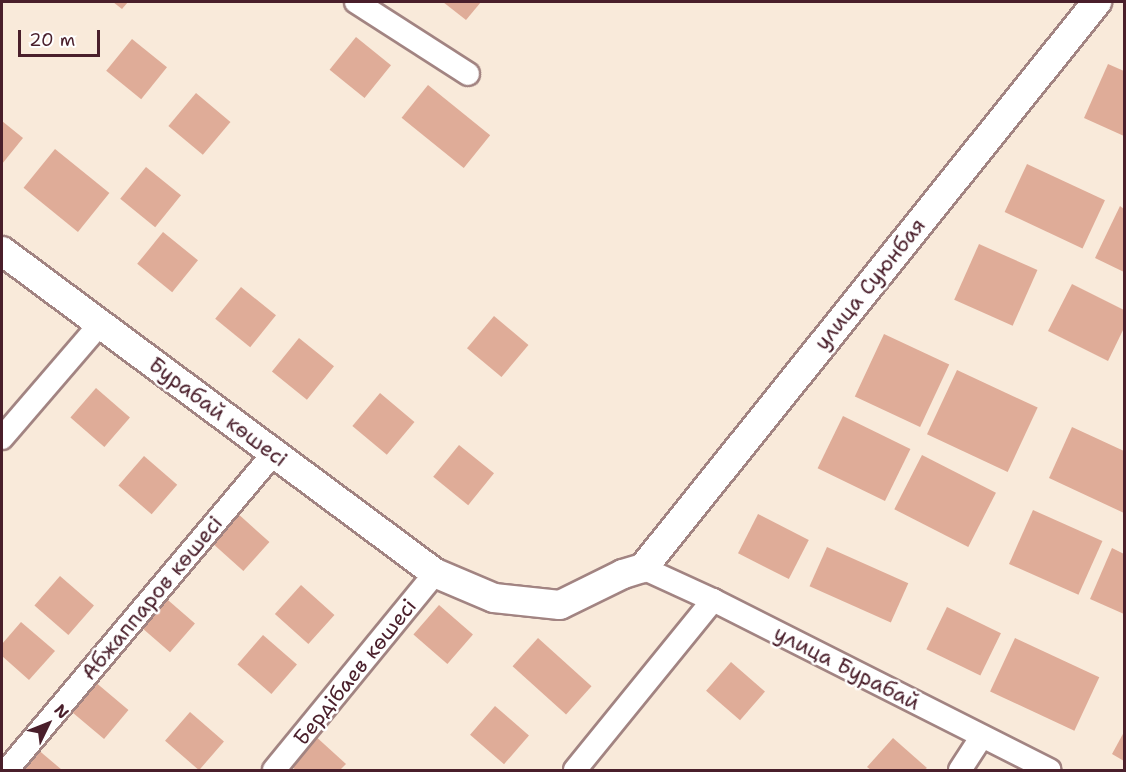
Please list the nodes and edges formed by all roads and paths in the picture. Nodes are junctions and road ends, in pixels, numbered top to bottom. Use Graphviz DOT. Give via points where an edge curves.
graph roads {
  1 [pos="356,2"];
  2 [pos="1097,2"];
  3 [pos="468,74"];
  4 [pos="2,251"];
  5 [pos="101,323"];
  6 [pos="2,438"];
  7 [pos="273,454"];
  8 [pos="643,568"];
  9 [pos="435,573"];
  10 [pos="713,600"];
  11 [pos="982,736"];
  12 [pos="7,771"];
  13 [pos="274,771"];
  14 [pos="574,771"];
  15 [pos="960,771"];
  16 [pos="1050,771"];
  1 -- 3 [label="street"];
  2 -- 8 [label="street, улица Суюнбая"];
  4 -- 5 [label="street, Бурабай көшесі"];
  5 -- 6 [label="street"];
  5 -- 7 [label="street, Бурабай көшесі"];
  7 -- 9 [label="street, Бурабай көшесі"];
  7 -- 12 [label="street, Абжаппаров көшесі"];
  8 -- 9 [label="street, Бурабай көшесі" via="560,605 494,598"];
  8 -- 10 [label="street, улица Бурабай"];
  9 -- 13 [label="street, Бердібаев көшесі"];
  10 -- 11 [label="street, улица Бурабай"];
  10 -- 14 [label="street"];
  11 -- 15 [label="street"];
  11 -- 16 [label="street, улица Бурабай"];
}
